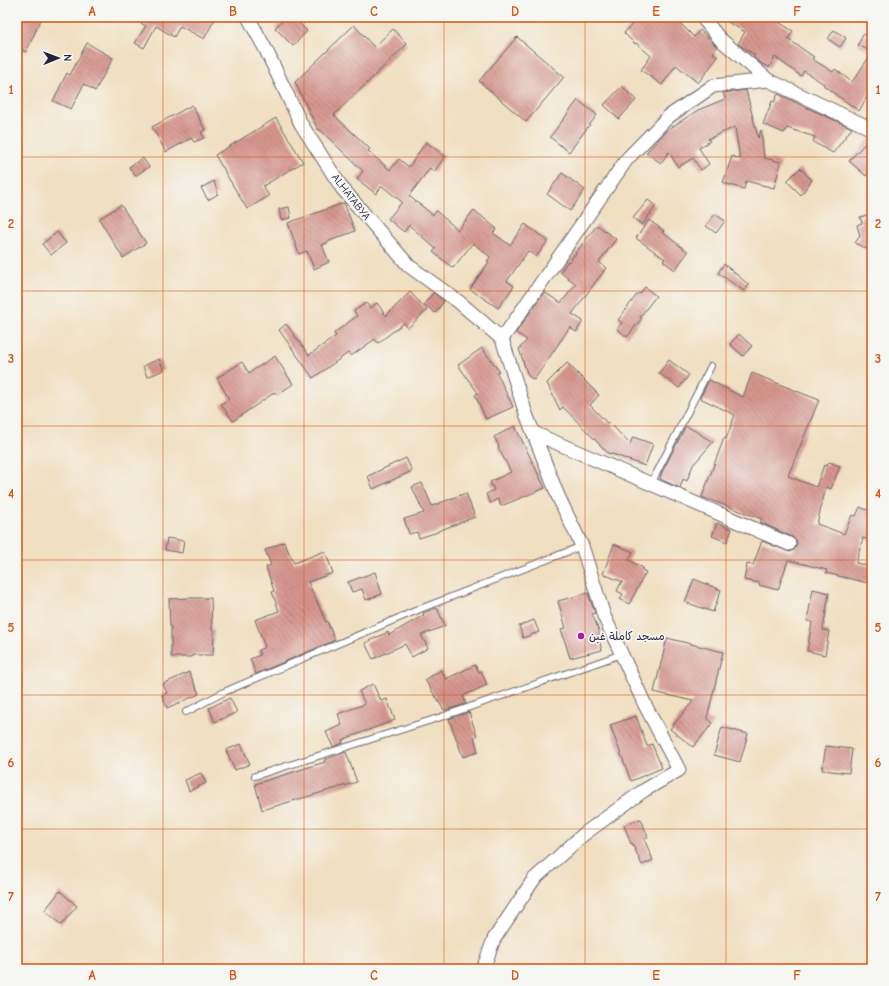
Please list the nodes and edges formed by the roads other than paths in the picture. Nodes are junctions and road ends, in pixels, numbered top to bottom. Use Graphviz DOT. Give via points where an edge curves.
graph roads {
  1 [pos="248,17"];
  2 [pos="702,17"];
  3 [pos="768,80"];
  4 [pos="872,129"];
  5 [pos="502,339"];
  6 [pos="711,366"];
  7 [pos="534,432"];
  8 [pos="650,484"];
  9 [pos="789,544"];
  10 [pos="582,546"];
  11 [pos="622,654"];
  12 [pos="186,712"];
  13 [pos="255,776"];
  14 [pos="483,969"];
  1 -- 5 [label="street, ALHATABYA" via="302,124 342,188 409,266 459,302"];
  2 -- 3 [label="street" via="720,39"];
  3 -- 4 [label="street"];
  3 -- 5 [label="street" via="713,86 668,117 627,158"];
  5 -- 7 [label="street"];
  6 -- 8 [label="lane"];
  7 -- 8 [label="street"];
  7 -- 10 [label="street" via="558,496"];
  8 -- 9 [label="street"];
  10 -- 11 [label="street" via="604,616"];
  10 -- 12 [label="lane" via="420,609 224,692"];
  11 -- 13 [label="lane" via="441,717"];
  11 -- 14 [label="street" via="679,770 643,791 584,834 534,879 494,939"];
}
